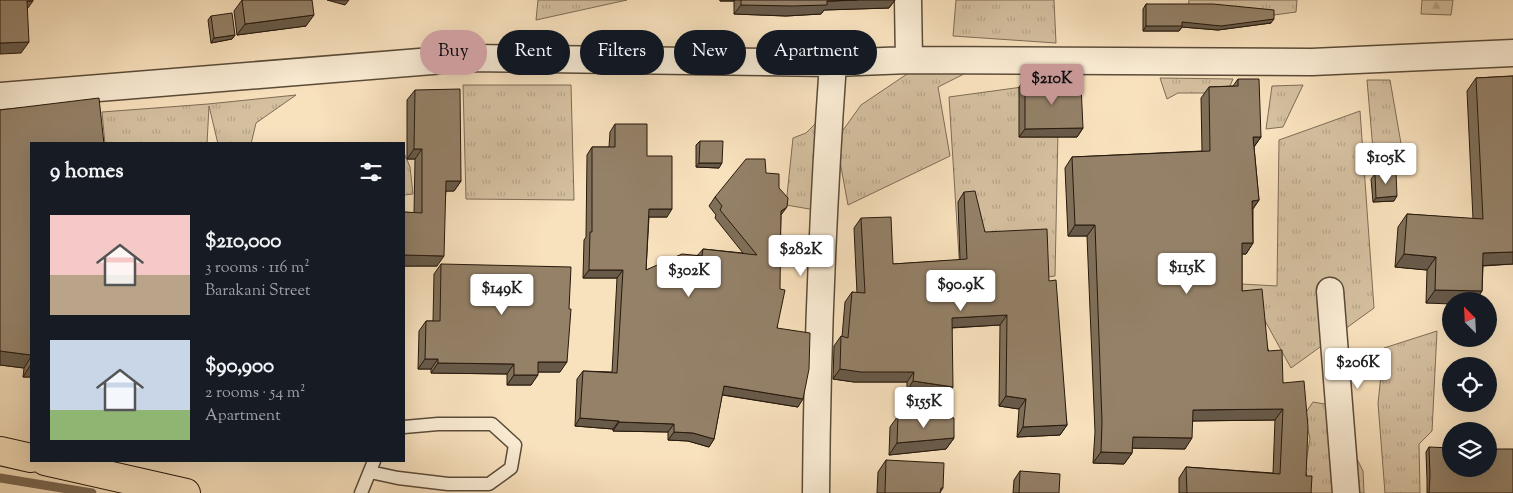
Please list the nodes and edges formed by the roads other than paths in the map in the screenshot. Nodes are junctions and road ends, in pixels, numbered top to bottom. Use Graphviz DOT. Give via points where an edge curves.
graph roads {
  1 [pos="908,0"];
  2 [pos="1513,53"];
  3 [pos="909,60"];
  4 [pos="877,61"];
  5 [pos="756,62"];
  6 [pos="832,75"];
  7 [pos="0,96"];
  8 [pos="1330,291"];
  9 [pos="405,427"];
  10 [pos="0,451"];
  11 [pos="30,458"];
  12 [pos="49,462"];
  13 [pos="372,467"];
  14 [pos="186,493"];
  15 [pos="360,493"];
  16 [pos="816,493"];
  17 [pos="1346,493"];
  1 -- 3 [label="street"];
  2 -- 3 [label="street" via="1312,62"];
  3 -- 4 [label="street"];
  5 -- 7 [label="street" via="469,58"];
  6 -- 16 [label="street" via="817,393"];
  8 -- 17 [label="street"];
  9 -- 13 [label="lane" via="492,424 515,444 511,468 489,484 448,484 398,478"];
  10 -- 11 [label="main road"];
  12 -- 14 [label="main road"];
  13 -- 15 [label="lane"];
}
